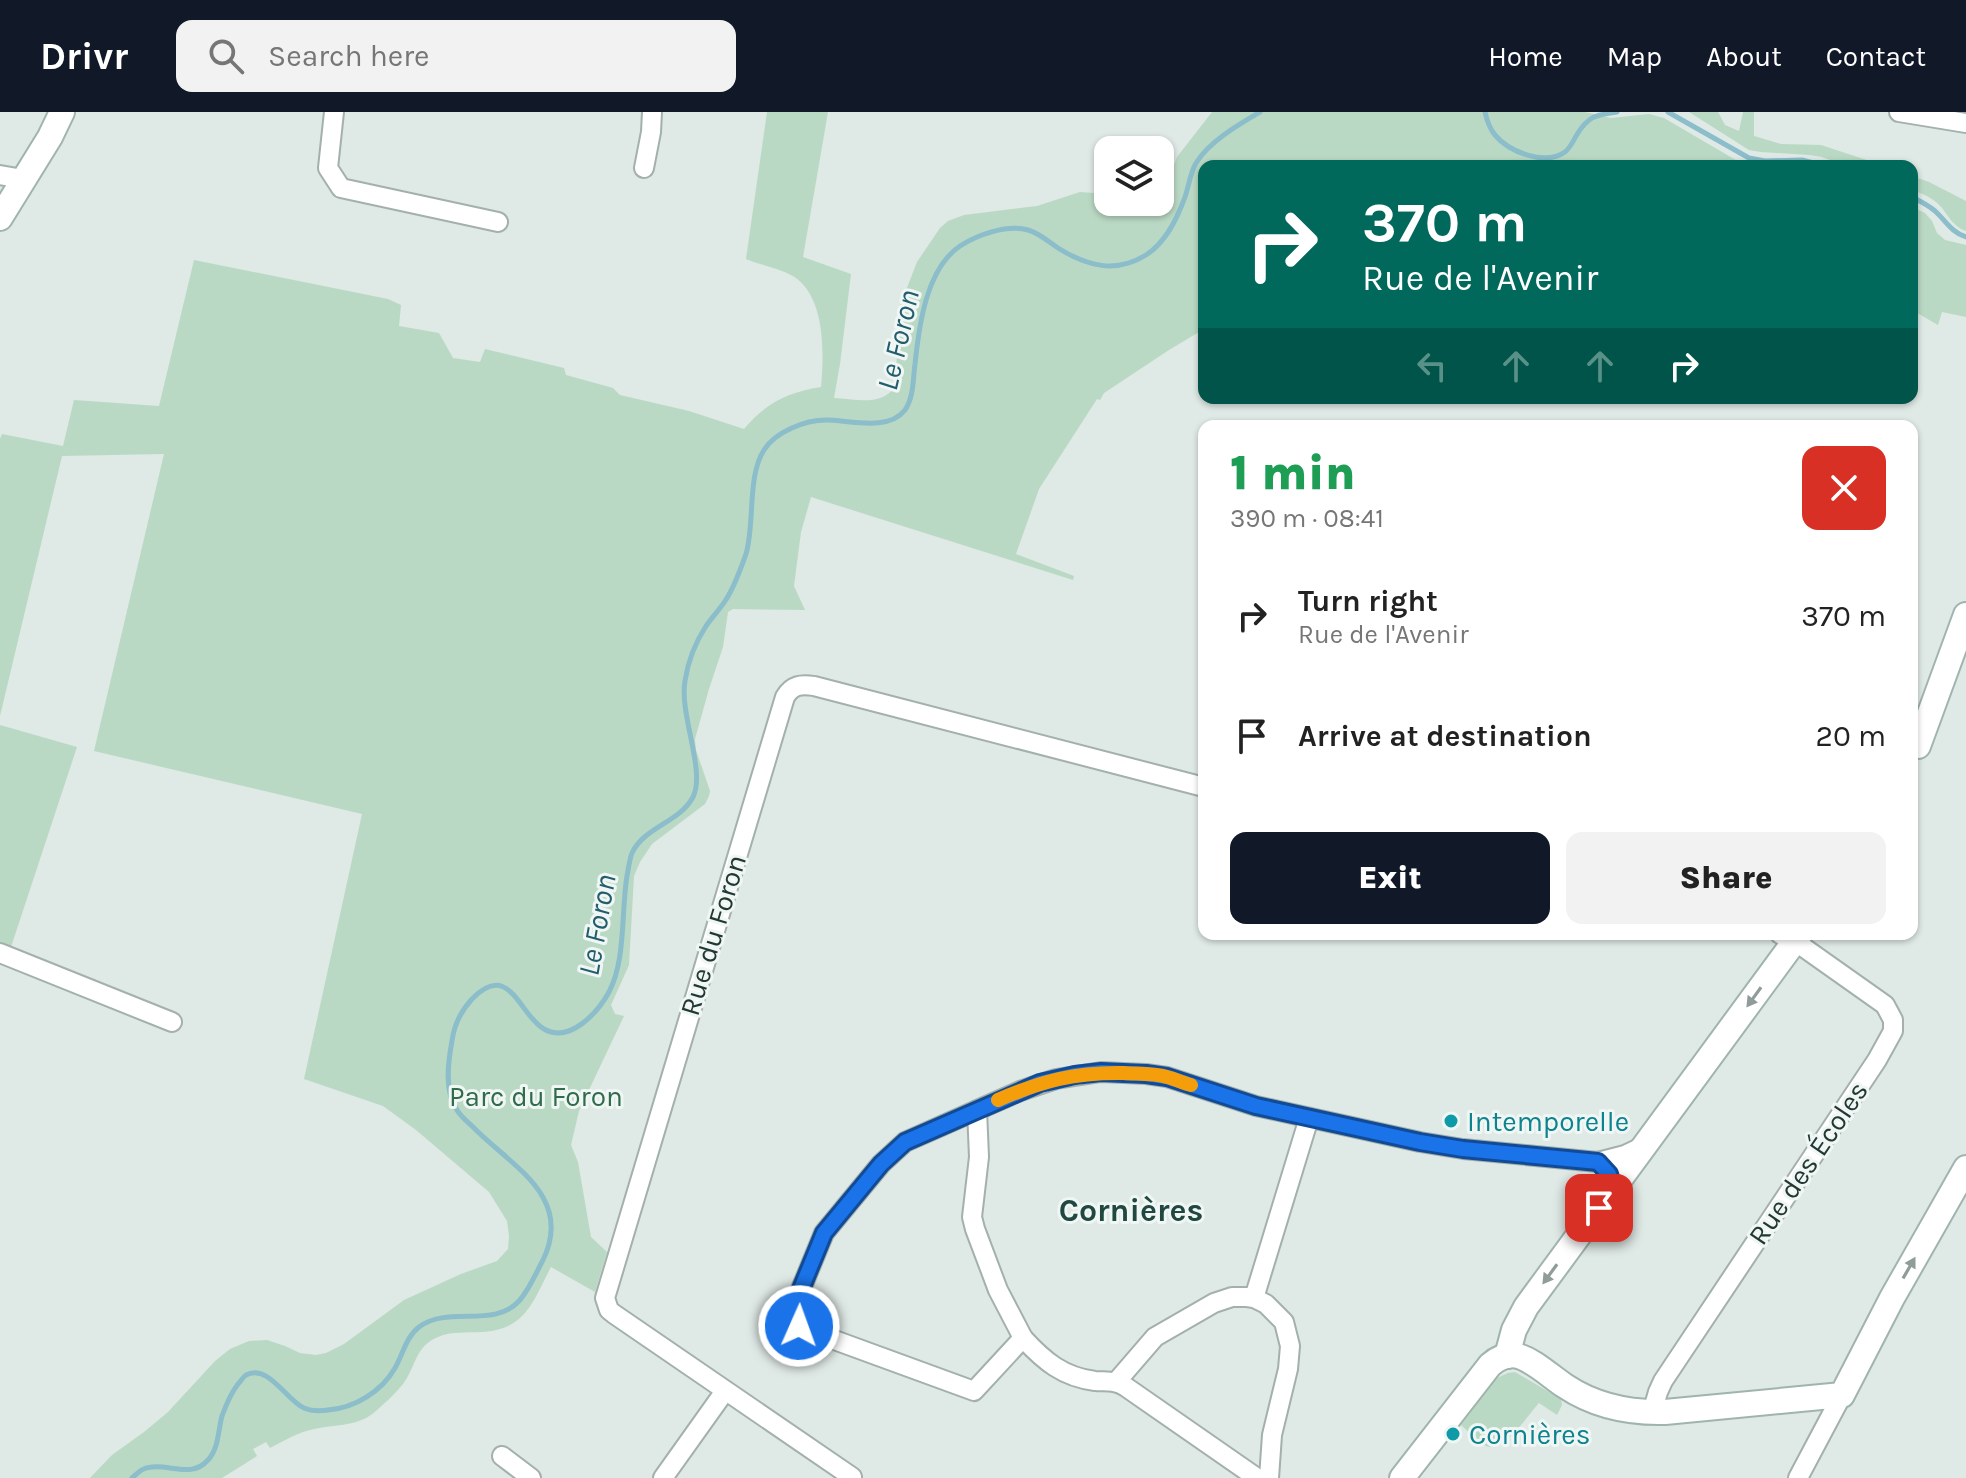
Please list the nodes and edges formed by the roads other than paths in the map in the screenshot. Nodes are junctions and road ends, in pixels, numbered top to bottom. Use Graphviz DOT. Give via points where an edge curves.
graph roads {
  1 [pos="62,112"];
  2 [pos="334,112"];
  3 [pos="652,112"];
  4 [pos="1899,112"];
  5 [pos="1966,123"];
  6 [pos="644,168"];
  7 [pos="12,177"];
  8 [pos="0,218"];
  9 [pos="498,222"];
  10 [pos="1966,615"];
  11 [pos="1966,647"];
  12 [pos="1918,744"];
  13 [pos="1918,747"];
  14 [pos="1198,785"];
  15 [pos="1789,940"];
  16 [pos="1795,940"];
  17 [pos="0,953"];
  18 [pos="172,1022"];
  19 [pos="977,1110"];
  20 [pos="1309,1118"];
  21 [pos="1644,1147"];
  22 [pos="1598,1162"];
  23 [pos="1966,1168"];
  24 [pos="1613,1188"];
  25 [pos="1254,1298"];
  26 [pos="1023,1338"];
  27 [pos="1507,1356"];
  28 [pos="1117,1381"];
  29 [pos="725,1391"];
  30 [pos="1842,1395"];
  31 [pos="1652,1413"];
  32 [pos="502,1456"];
  33 [pos="852,1477"];
  34 [pos="531,1478"];
  35 [pos="663,1478"];
  36 [pos="1257,1478"];
  37 [pos="1269,1478"];
  38 [pos="1402,1478"];
  39 [pos="1798,1478"];
  1 -- 7 [label="street" via="50,137"];
  2 -- 9 [label="street" via="328,168 341,188"];
  3 -- 6 [label="street"];
  4 -- 5 [label="street"];
  7 -- 8 [label="street"];
  10 -- 12 [label="street"];
  11 -- 13 [label="street"];
  14 -- 29 [label="street, Rue du Foron" via="814,686 798,685 789,691 605,1293 614,1314"];
  15 -- 21 [label="street, one-way"];
  16 -- 31 [label="street, Rue des Écoles" via="1885,1005 1893,1031 1663,1381"];
  17 -- 18 [label="street"];
  19 -- 20 [label="street" via="1040,1083 1101,1072 1167,1077"];
  19 -- 26 [label="street" via="979,1157 972,1217 998,1290"];
  19 -- 26 [label="street" via="905,1142 881,1164 824,1233 792,1316 807,1330 974,1391"];
  20 -- 22 [label="street" via="1463,1149"];
  20 -- 25 [label="street"];
  21 -- 22 [label="street"];
  21 -- 24 [label="street"];
  22 -- 24 [label="street"];
  30 -- 23 [label="street, one-way"];
  24 -- 27 [label="street, one-way" via="1526,1307"];
  25 -- 28 [label="street" via="1214,1303 1155,1337"];
  25 -- 37 [label="street" via="1284,1322 1290,1346"];
  26 -- 28 [label="street" via="1060,1370"];
  27 -- 31 [label="street" via="1522,1358 1597,1402"];
  27 -- 38 [label="street" via="1490,1365"];
  28 -- 36 [label="street"];
  29 -- 33 [label="street, Rue du Foron"];
  29 -- 35 [label="street"];
  30 -- 31 [label="street"];
  30 -- 39 [label="street"];
  32 -- 34 [label="street"];
}
